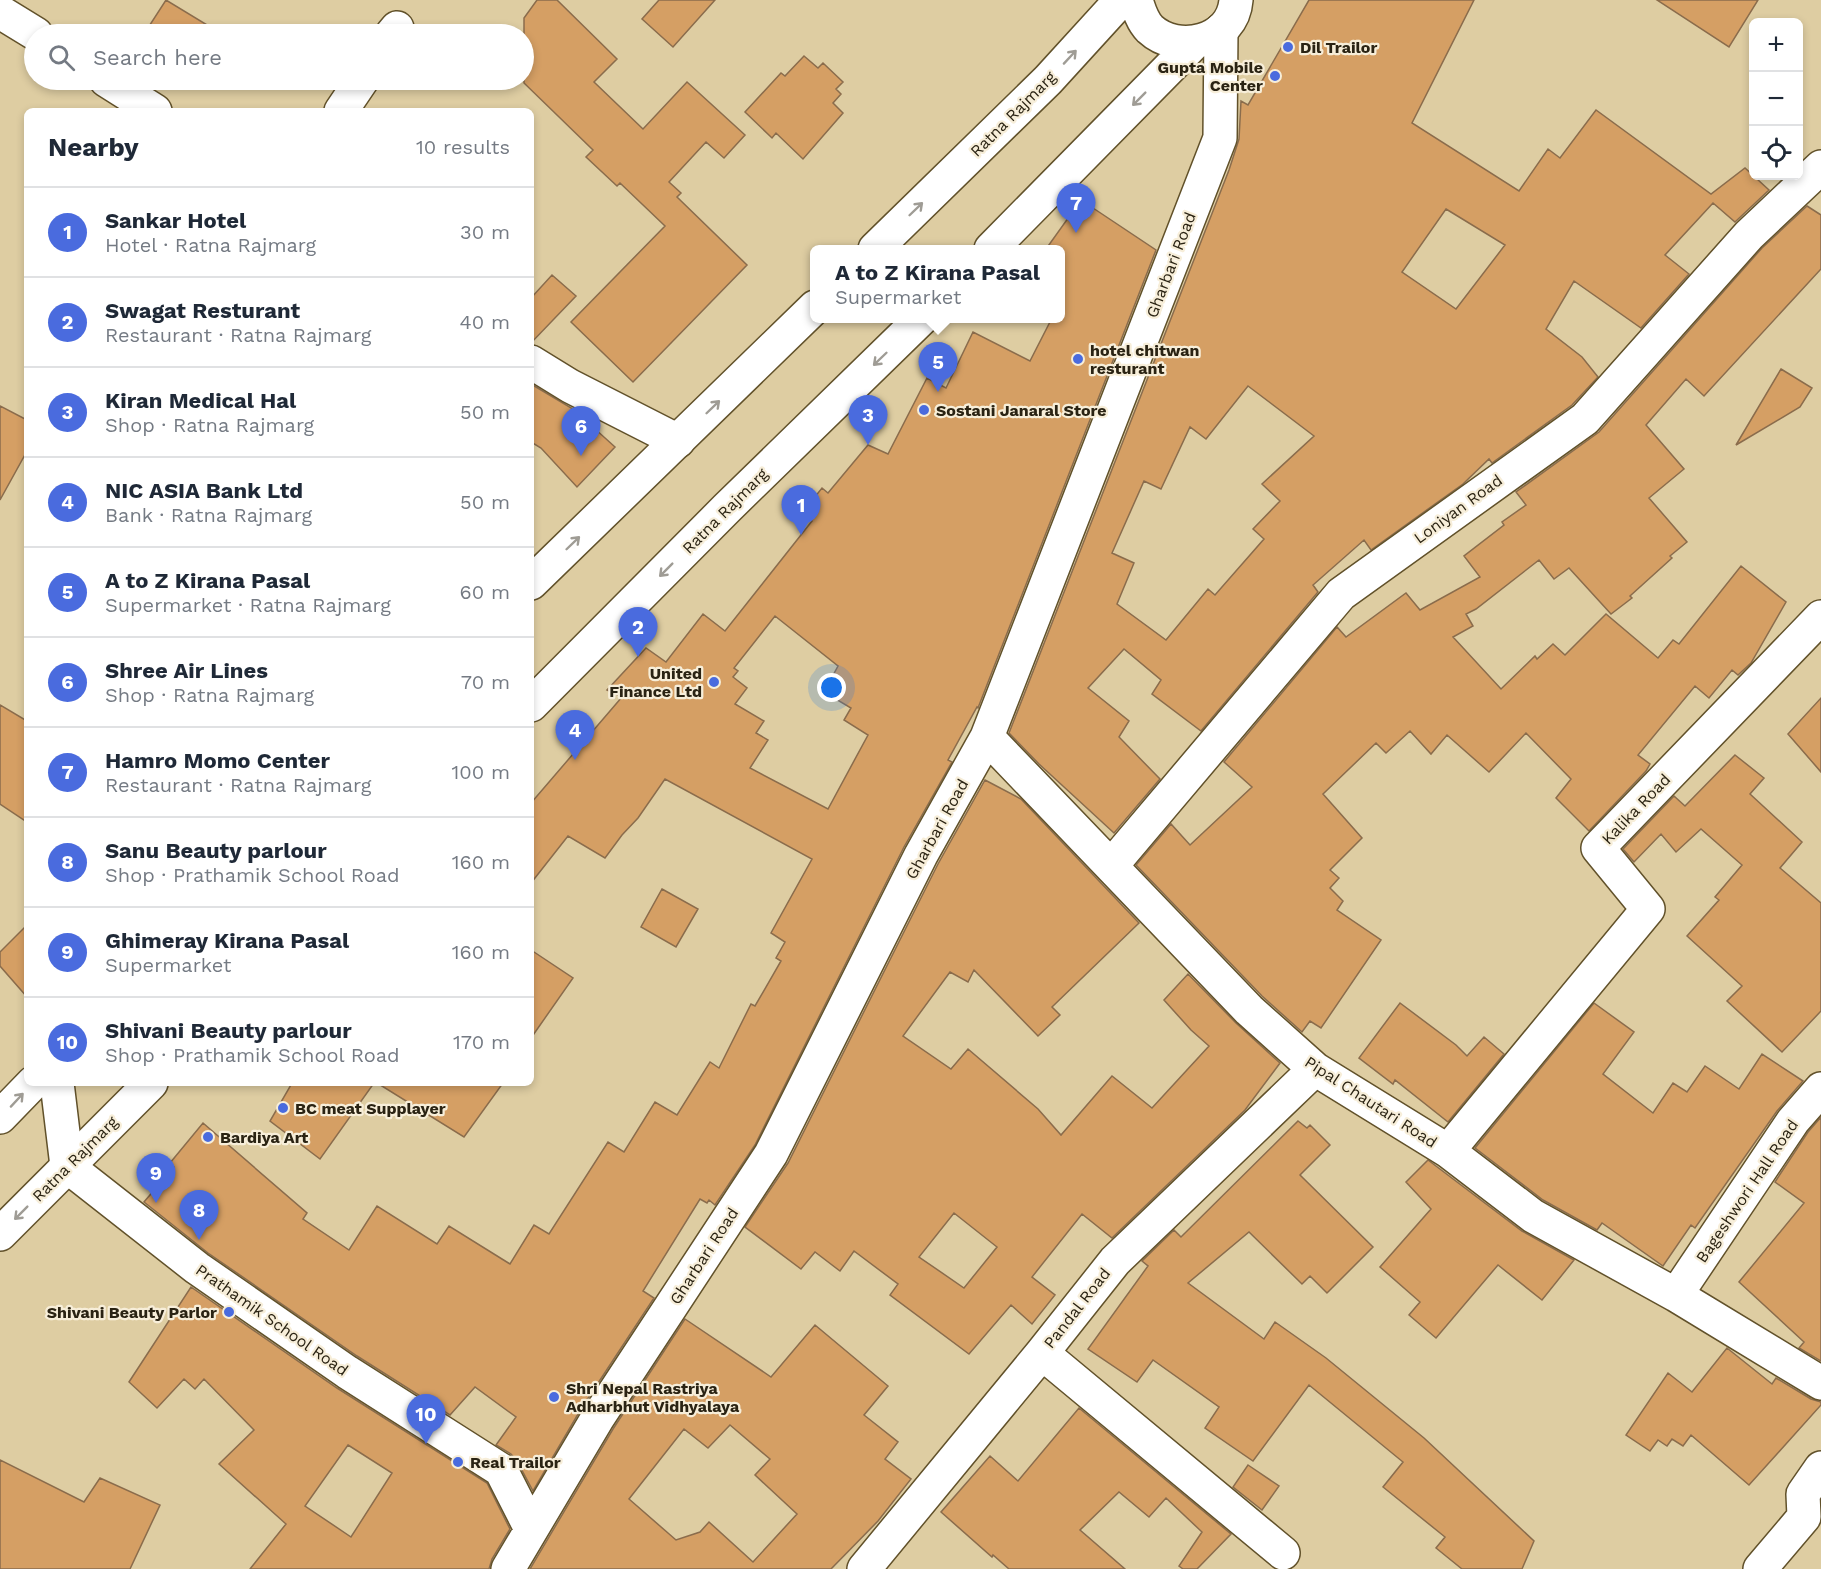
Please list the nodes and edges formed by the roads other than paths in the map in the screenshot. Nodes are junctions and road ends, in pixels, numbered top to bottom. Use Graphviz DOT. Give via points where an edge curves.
graph roads {
  1 [pos="1121,0"];
  2 [pos="1136,0"];
  3 [pos="0,12"];
  4 [pos="1225,15"];
  5 [pos="24,27"];
  6 [pos="122,90"];
  7 [pos="355,90"];
  8 [pos="150,108"];
  9 [pos="343,108"];
  10 [pos="1821,167"];
  11 [pos="878,245"];
  12 [pos="995,245"];
  13 [pos="810,312"];
  14 [pos="917,323"];
  15 [pos="534,364"];
  16 [pos="678,441"];
  17 [pos="534,581"];
  18 [pos="1821,617"];
  19 [pos="534,702"];
  20 [pos="987,737"];
  21 [pos="1111,866"];
  22 [pos="1315,1069"];
  23 [pos="30,1086"];
  24 [pos="57,1086"];
  25 [pos="148,1086"];
  26 [pos="1821,1089"];
  27 [pos="0,1117"];
  28 [pos="1448,1151"];
  29 [pos="68,1166"];
  30 [pos="0,1234"];
  31 [pos="1676,1295"];
  32 [pos="1042,1353"];
  33 [pos="1821,1383"];
  34 [pos="1821,1468"];
  35 [pos="531,1529"];
  36 [pos="1283,1553"];
  37 [pos="508,1569"];
  38 [pos="864,1569"];
  39 [pos="1760,1569"];
  11 -- 1 [label="main road, Ratna Rajmarg, one-way" via="1048,80"];
  2 -- 4 [label="main road" via="1149,28 1178,43"];
  3 -- 5 [label="main road"];
  4 -- 12 [label="main road, one-way"];
  4 -- 20 [label="main road, Gharbari Road" via="1220,138"];
  6 -- 8 [label="main road"];
  7 -- 9 [label="main road"];
  10 -- 21 [label="main road, Loniyan Road" via="1749,235 1585,419 1341,594"];
  16 -- 13 [label="main road, one-way"];
  14 -- 19 [label="main road, Ratna Rajmarg, one-way"];
  15 -- 16 [label="main road" via="570,387"];
  17 -- 16 [label="main road, one-way"];
  18 -- 28 [label="main road, Kalika Road" via="1598,848 1648,909"];
  20 -- 21 [label="main road, Pipal Chautari Road"];
  20 -- 35 [label="main road, Gharbari Road" via="921,855 771,1154 597,1419"];
  21 -- 22 [label="main road, Pipal Chautari Road" via="1249,1010"];
  22 -- 28 [label="main road, Pipal Chautari Road"];
  22 -- 32 [label="main road, Pandal Road" via="1115,1261"];
  27 -- 23 [label="main road, one-way"];
  24 -- 29 [label="main road"];
  25 -- 29 [label="main road, Ratna Rajmarg"];
  26 -- 31 [label="main road, Bageshwori Hall Road" via="1793,1121"];
  28 -- 31 [label="main road, Pipal Chautari Road" via="1533,1216"];
  29 -- 30 [label="main road, Ratna Rajmarg, one-way"];
  29 -- 35 [label="main road, Prathamik School Road" via="197,1268 347,1372 501,1470"];
  31 -- 33 [label="main road, Pipal Chautari Road"];
  32 -- 36 [label="main road"];
  32 -- 38 [label="main road, Pandal Road"];
  34 -- 39 [label="main road" via="1803,1494 1804,1517"];
  35 -- 37 [label="main road, Gharbari Road"];
}
